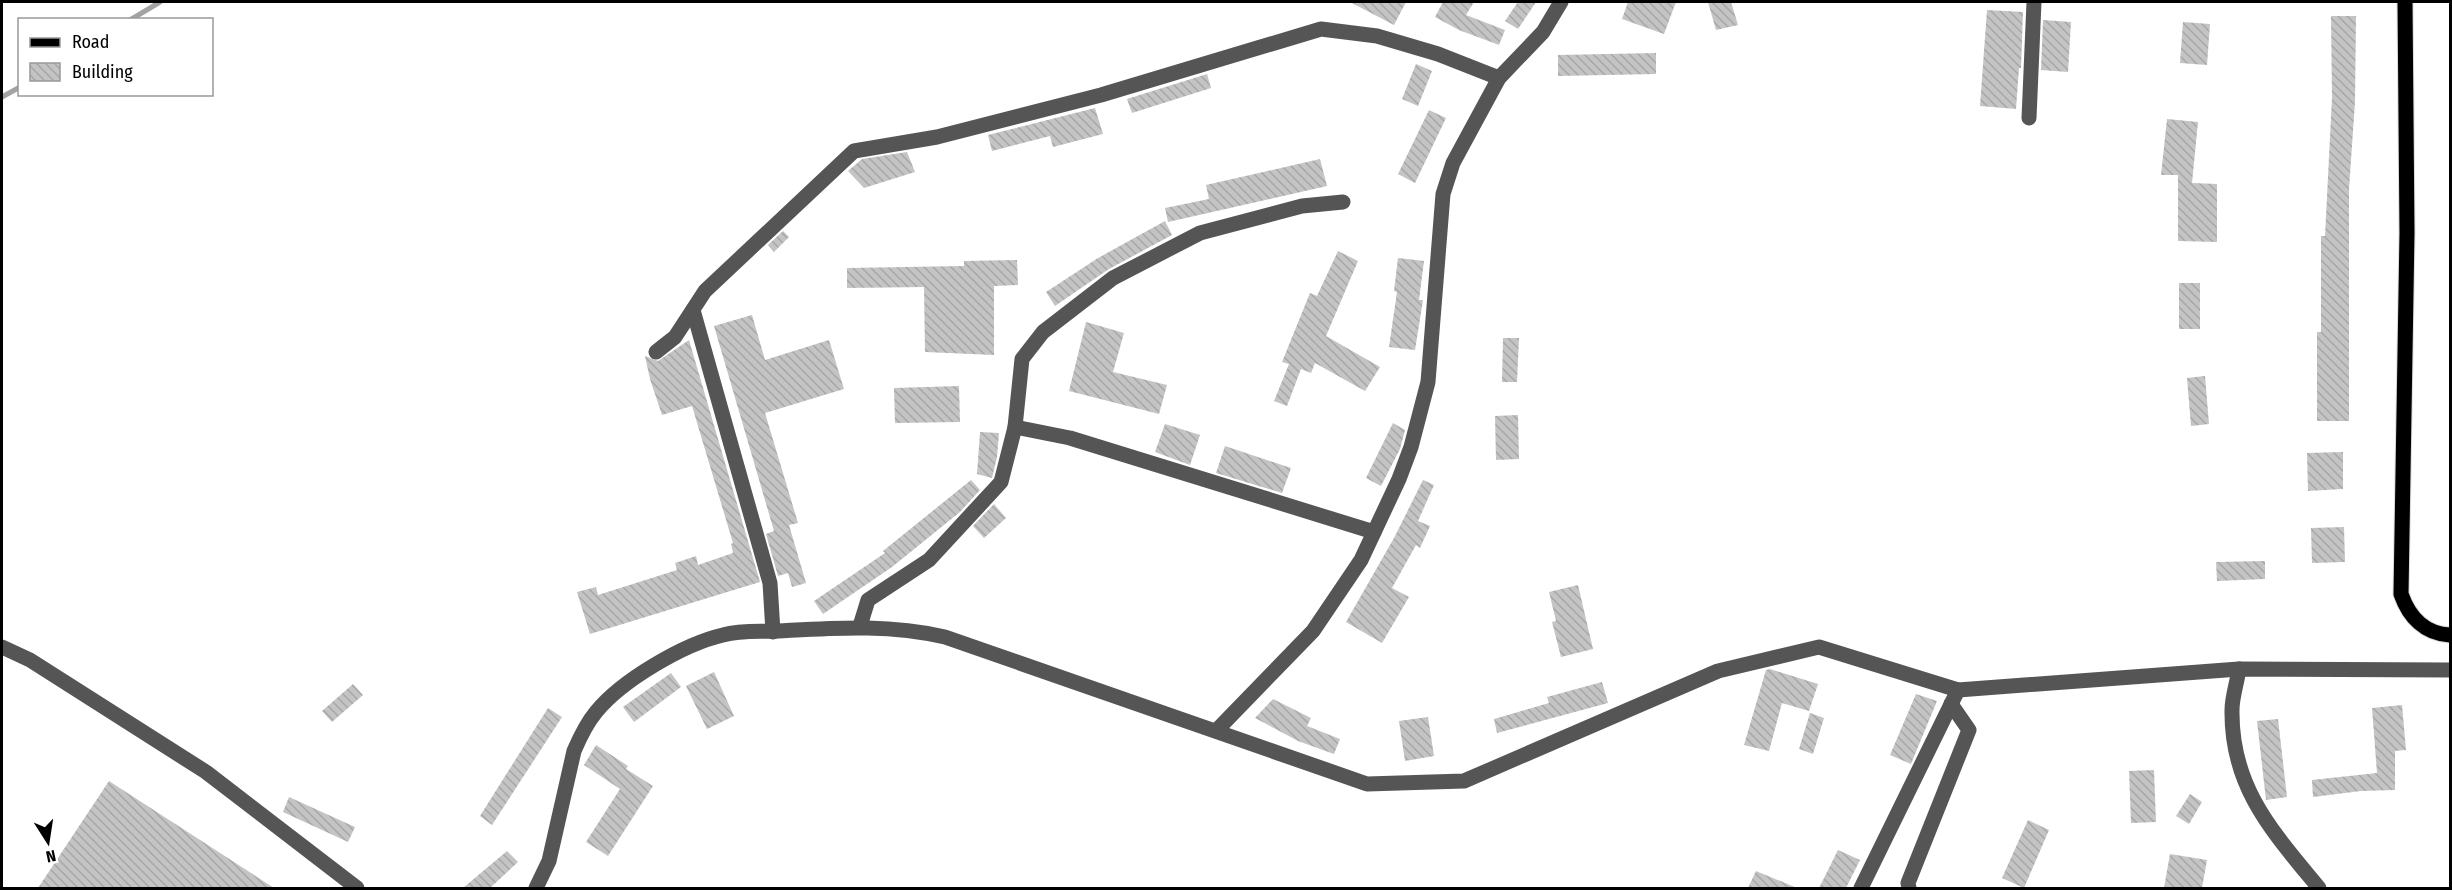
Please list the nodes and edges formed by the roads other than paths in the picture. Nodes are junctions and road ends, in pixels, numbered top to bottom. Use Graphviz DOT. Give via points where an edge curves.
graph roads {
  1 [pos="1561,2"];
  2 [pos="2034,2"];
  3 [pos="2405,2"];
  4 [pos="1499,78"];
  5 [pos="2029,118"];
  6 [pos="1342,202"];
  7 [pos="693,310"];
  8 [pos="656,352"];
  9 [pos="1015,427"];
  10 [pos="1374,532"];
  11 [pos="860,626"];
  12 [pos="773,632"];
  13 [pos="2447,634"];
  14 [pos="2,647"];
  15 [pos="2239,669"];
  16 [pos="2447,670"];
  17 [pos="1958,690"];
  18 [pos="1951,704"];
  19 [pos="1216,731"];
  20 [pos="357,888"];
  21 [pos="536,888"];
  22 [pos="1861,888"];
  23 [pos="1909,888"];
  24 [pos="2319,888"];
  1 -- 4 [label="street" via="1543,32"];
  2 -- 5 [label="street"];
  3 -- 13 [label="main road" via="2407,233 2402,594 2414,619 2428,629"];
  4 -- 7 [label="street" via="1377,36 1322,28 1101,95 936,137 854,151 705,291"];
  4 -- 10 [label="street" via="1447,179 1428,382 1411,447"];
  6 -- 9 [label="street" via="1302,206 1200,232 1113,278 1043,332 1022,359"];
  7 -- 8 [label="street" via="675,337"];
  7 -- 12 [label="street" via="770,583"];
  9 -- 10 [label="street" via="1070,438"];
  9 -- 11 [label="street" via="1001,482 929,560 868,600"];
  10 -- 19 [label="street" via="1361,560 1313,631"];
  11 -- 12 [label="street"];
  11 -- 19 [label="street" via="945,637"];
  12 -- 21 [label="street" via="725,634 693,644 650,668 598,709 574,751 549,861"];
  14 -- 20 [label="street" via="30,660 206,772"];
  15 -- 16 [label="street"];
  15 -- 17 [label="street"];
  15 -- 24 [label="street" via="2232,708 2234,744 2244,779 2271,830"];
  17 -- 18 [label="street"];
  17 -- 19 [label="street" via="1819,647 1719,671 1464,781 1367,784"];
  18 -- 22 [label="street"];
  18 -- 23 [label="street" via="1969,730"];
}
